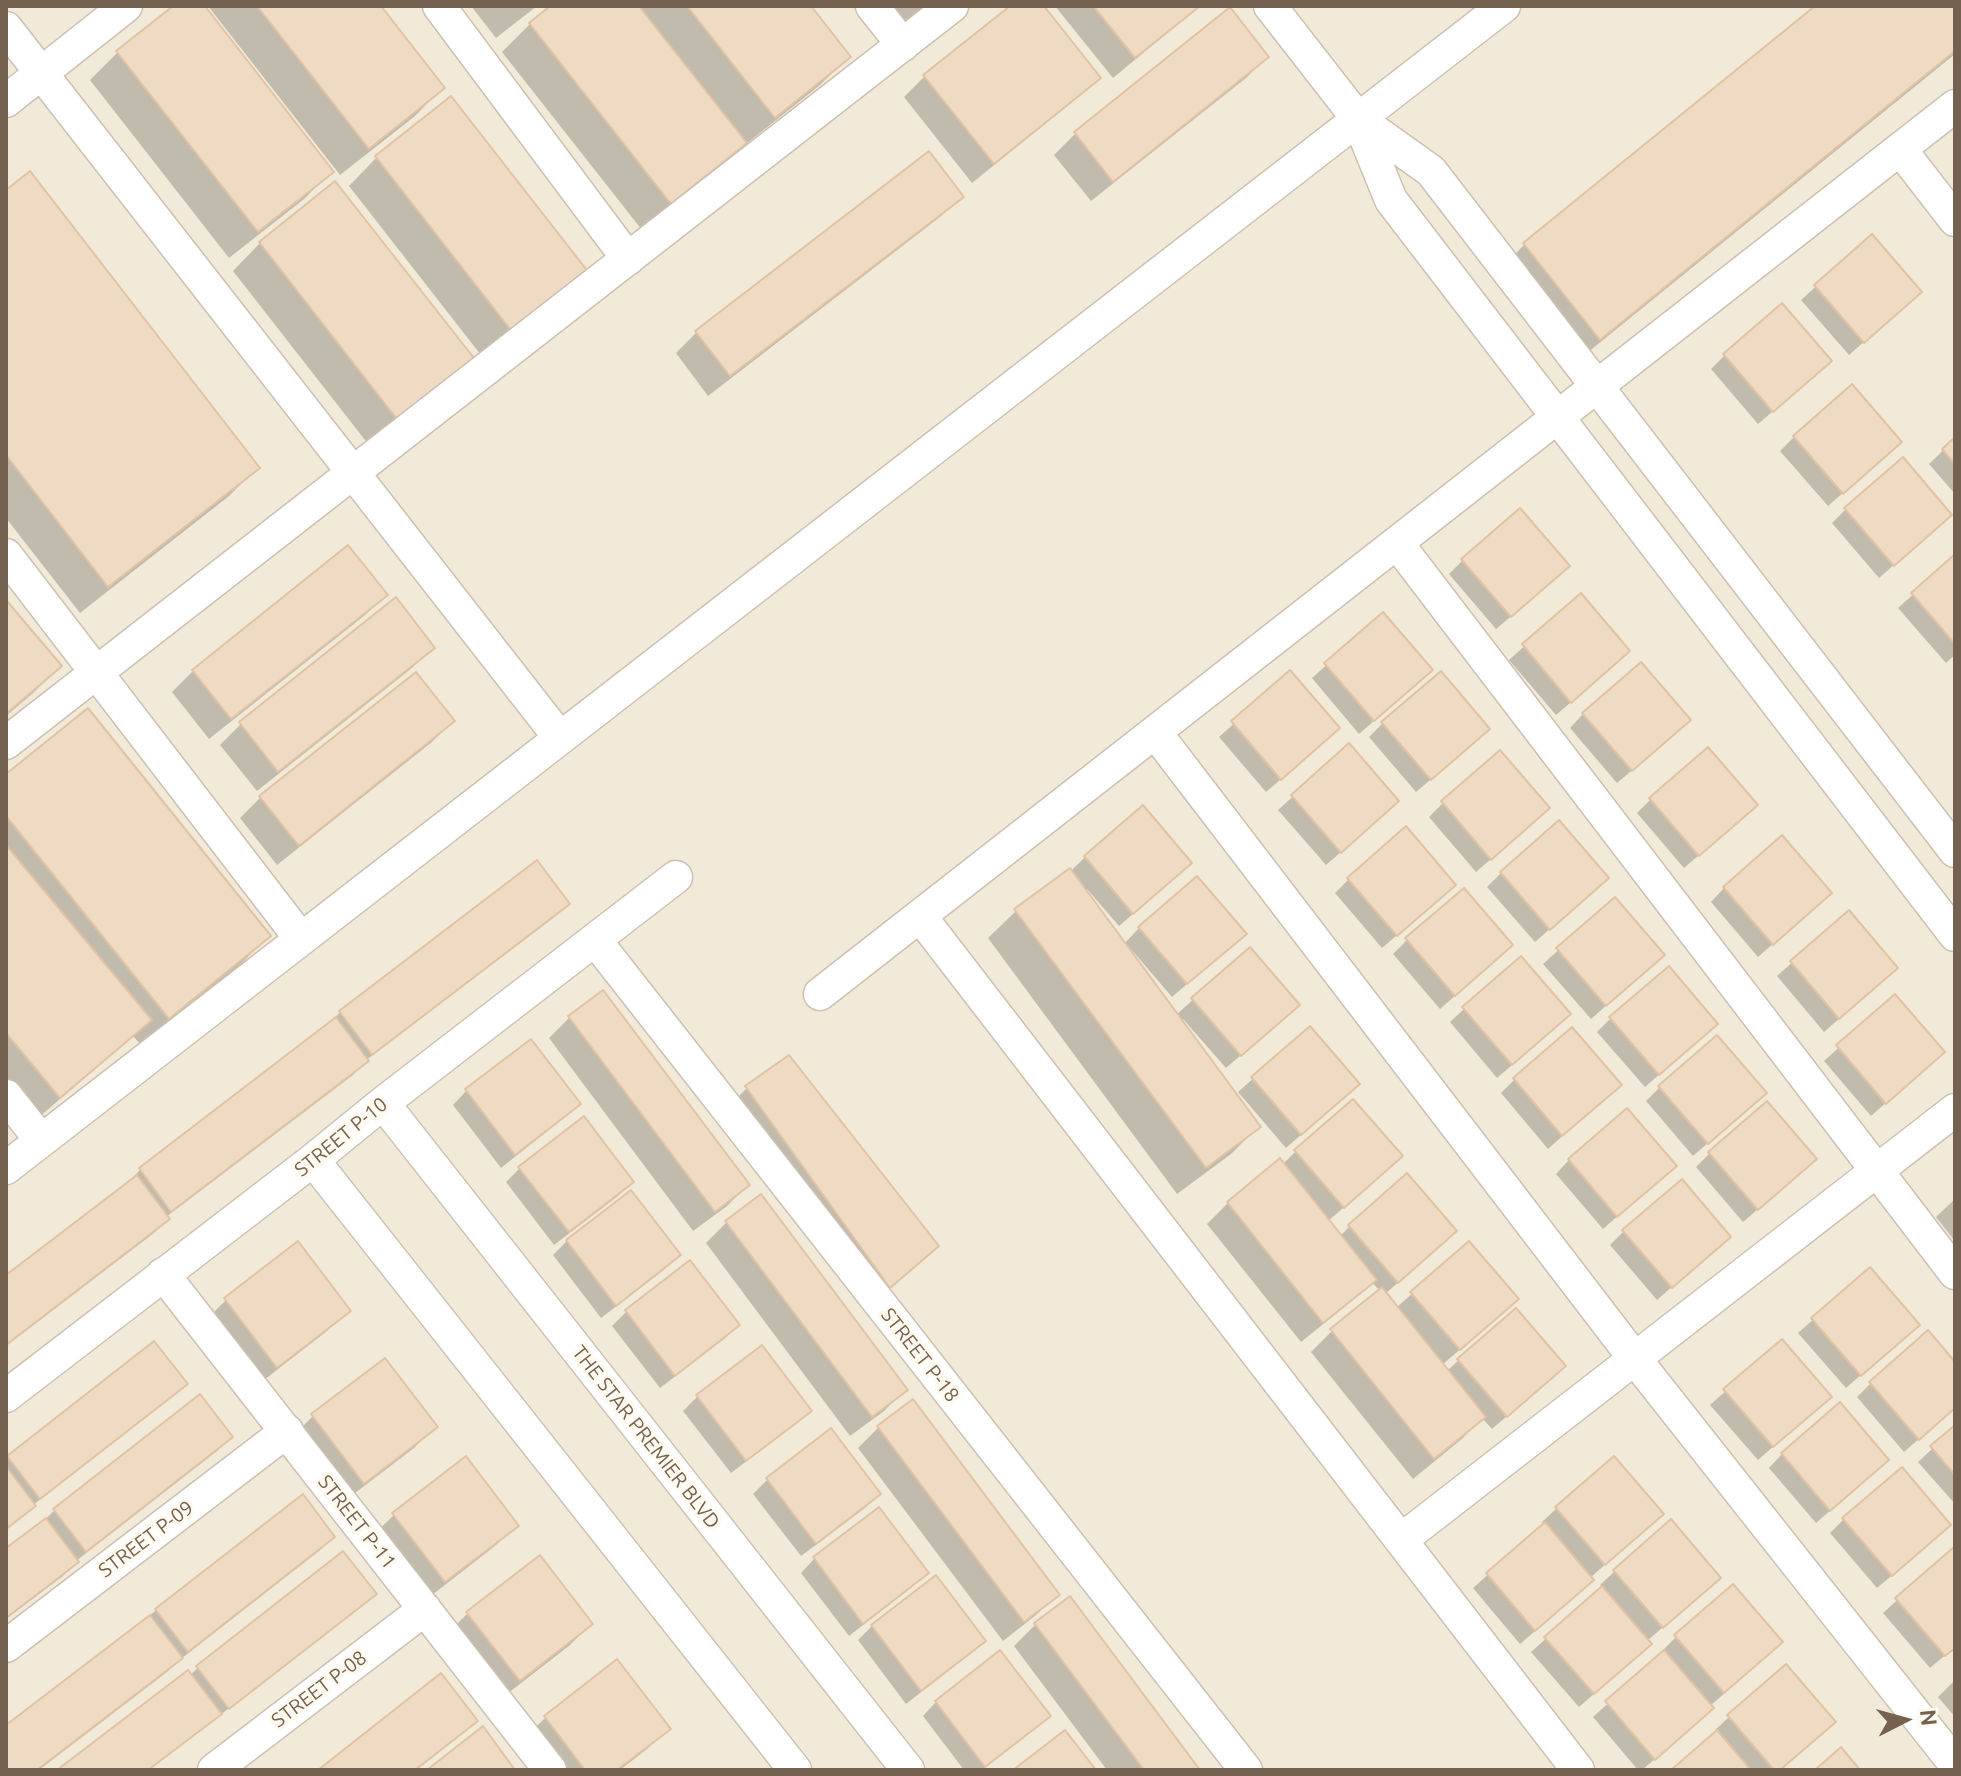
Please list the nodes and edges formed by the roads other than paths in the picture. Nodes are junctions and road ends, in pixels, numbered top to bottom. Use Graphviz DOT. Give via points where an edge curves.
graph roads {
  1 [pos="126,6"];
  2 [pos="439,6"];
  3 [pos="872,6"];
  4 [pos="952,6"];
  5 [pos="1270,6"];
  6 [pos="1504,6"];
  7 [pos="6,28"];
  8 [pos="903,45"];
  9 [pos="41,73"];
  10 [pos="6,101"];
  11 [pos="1955,106"];
  12 [pos="1358,119"];
  13 [pos="1900,149"];
  14 [pos="1955,220"];
  15 [pos="628,259"];
  16 [pos="1597,386"];
  17 [pos="1557,417"];
  18 [pos="354,473"];
  19 [pos="1397,543"];
  20 [pos="6,555"];
  21 [pos="96,673"];
  22 [pos="1155,732"];
  23 [pos="560,738"];
  24 [pos="6,743"];
  25 [pos="1955,851"];
  26 [pos="676,877"];
  27 [pos="920,916"];
  28 [pos="1955,935"];
  29 [pos="301,939"];
  30 [pos="595,940"];
  31 [pos="820,994"];
  32 [pos="6,1096"];
  33 [pos="383,1103"];
  34 [pos="1955,1110"];
  35 [pos="41,1140"];
  36 [pos="313,1160"];
  37 [pos="6,1168"];
  38 [pos="1877,1170"];
  39 [pos="1955,1273"];
  40 [pos="163,1274"];
  41 [pos="1635,1359"];
  42 [pos="6,1396"];
  43 [pos="287,1431"];
  44 [pos="1401,1540"];
  45 [pos="425,1609"];
  46 [pos="6,1646"];
  47 [pos="1955,1764"];
  48 [pos="214,1770"];
  49 [pos="550,1770"];
  50 [pos="795,1770"];
  51 [pos="908,1770"];
  52 [pos="1246,1770"];
  53 [pos="1578,1770"];
  1 -- 9 [label="street"];
  2 -- 15 [label="street"];
  3 -- 8 [label="street"];
  4 -- 8 [label="street"];
  5 -- 12 [label="street"];
  6 -- 12 [label="street"];
  7 -- 9 [label="street"];
  8 -- 15 [label="street"];
  9 -- 10 [label="street"];
  9 -- 18 [label="street"];
  11 -- 13 [label="street"];
  12 -- 16 [label="street" via="1431,171"];
  12 -- 17 [label="street" via="1391,200"];
  12 -- 23 [label="street"];
  13 -- 14 [label="street"];
  13 -- 16 [label="street"];
  15 -- 18 [label="street"];
  16 -- 17 [label="street"];
  16 -- 25 [label="street"];
  17 -- 19 [label="street"];
  17 -- 28 [label="street"];
  18 -- 21 [label="street"];
  18 -- 23 [label="street"];
  19 -- 22 [label="street"];
  19 -- 38 [label="street"];
  20 -- 21 [label="street"];
  21 -- 24 [label="street"];
  21 -- 29 [label="street"];
  22 -- 27 [label="street"];
  22 -- 41 [label="street"];
  23 -- 29 [label="street"];
  26 -- 30 [label="street, STREET P-10"];
  27 -- 31 [label="street"];
  27 -- 44 [label="street"];
  29 -- 35 [label="street"];
  30 -- 33 [label="street, STREET P-10"];
  30 -- 52 [label="street, STREET P-18"];
  32 -- 35 [label="street"];
  33 -- 36 [label="street, STREET P-10"];
  33 -- 51 [label="street, THE STAR PREMIER BLVD"];
  34 -- 38 [label="street"];
  35 -- 37 [label="street"];
  36 -- 40 [label="street, STREET P-10"];
  36 -- 50 [label="street"];
  38 -- 39 [label="street"];
  38 -- 41 [label="street"];
  40 -- 42 [label="street, STREET P-10"];
  40 -- 43 [label="street, STREET P-11"];
  41 -- 44 [label="street"];
  41 -- 47 [label="street"];
  43 -- 45 [label="street, STREET P-11"];
  43 -- 46 [label="street, STREET P-09"];
  44 -- 53 [label="street"];
  45 -- 48 [label="street, STREET P-08"];
  45 -- 49 [label="street, STREET P-11"];
}
